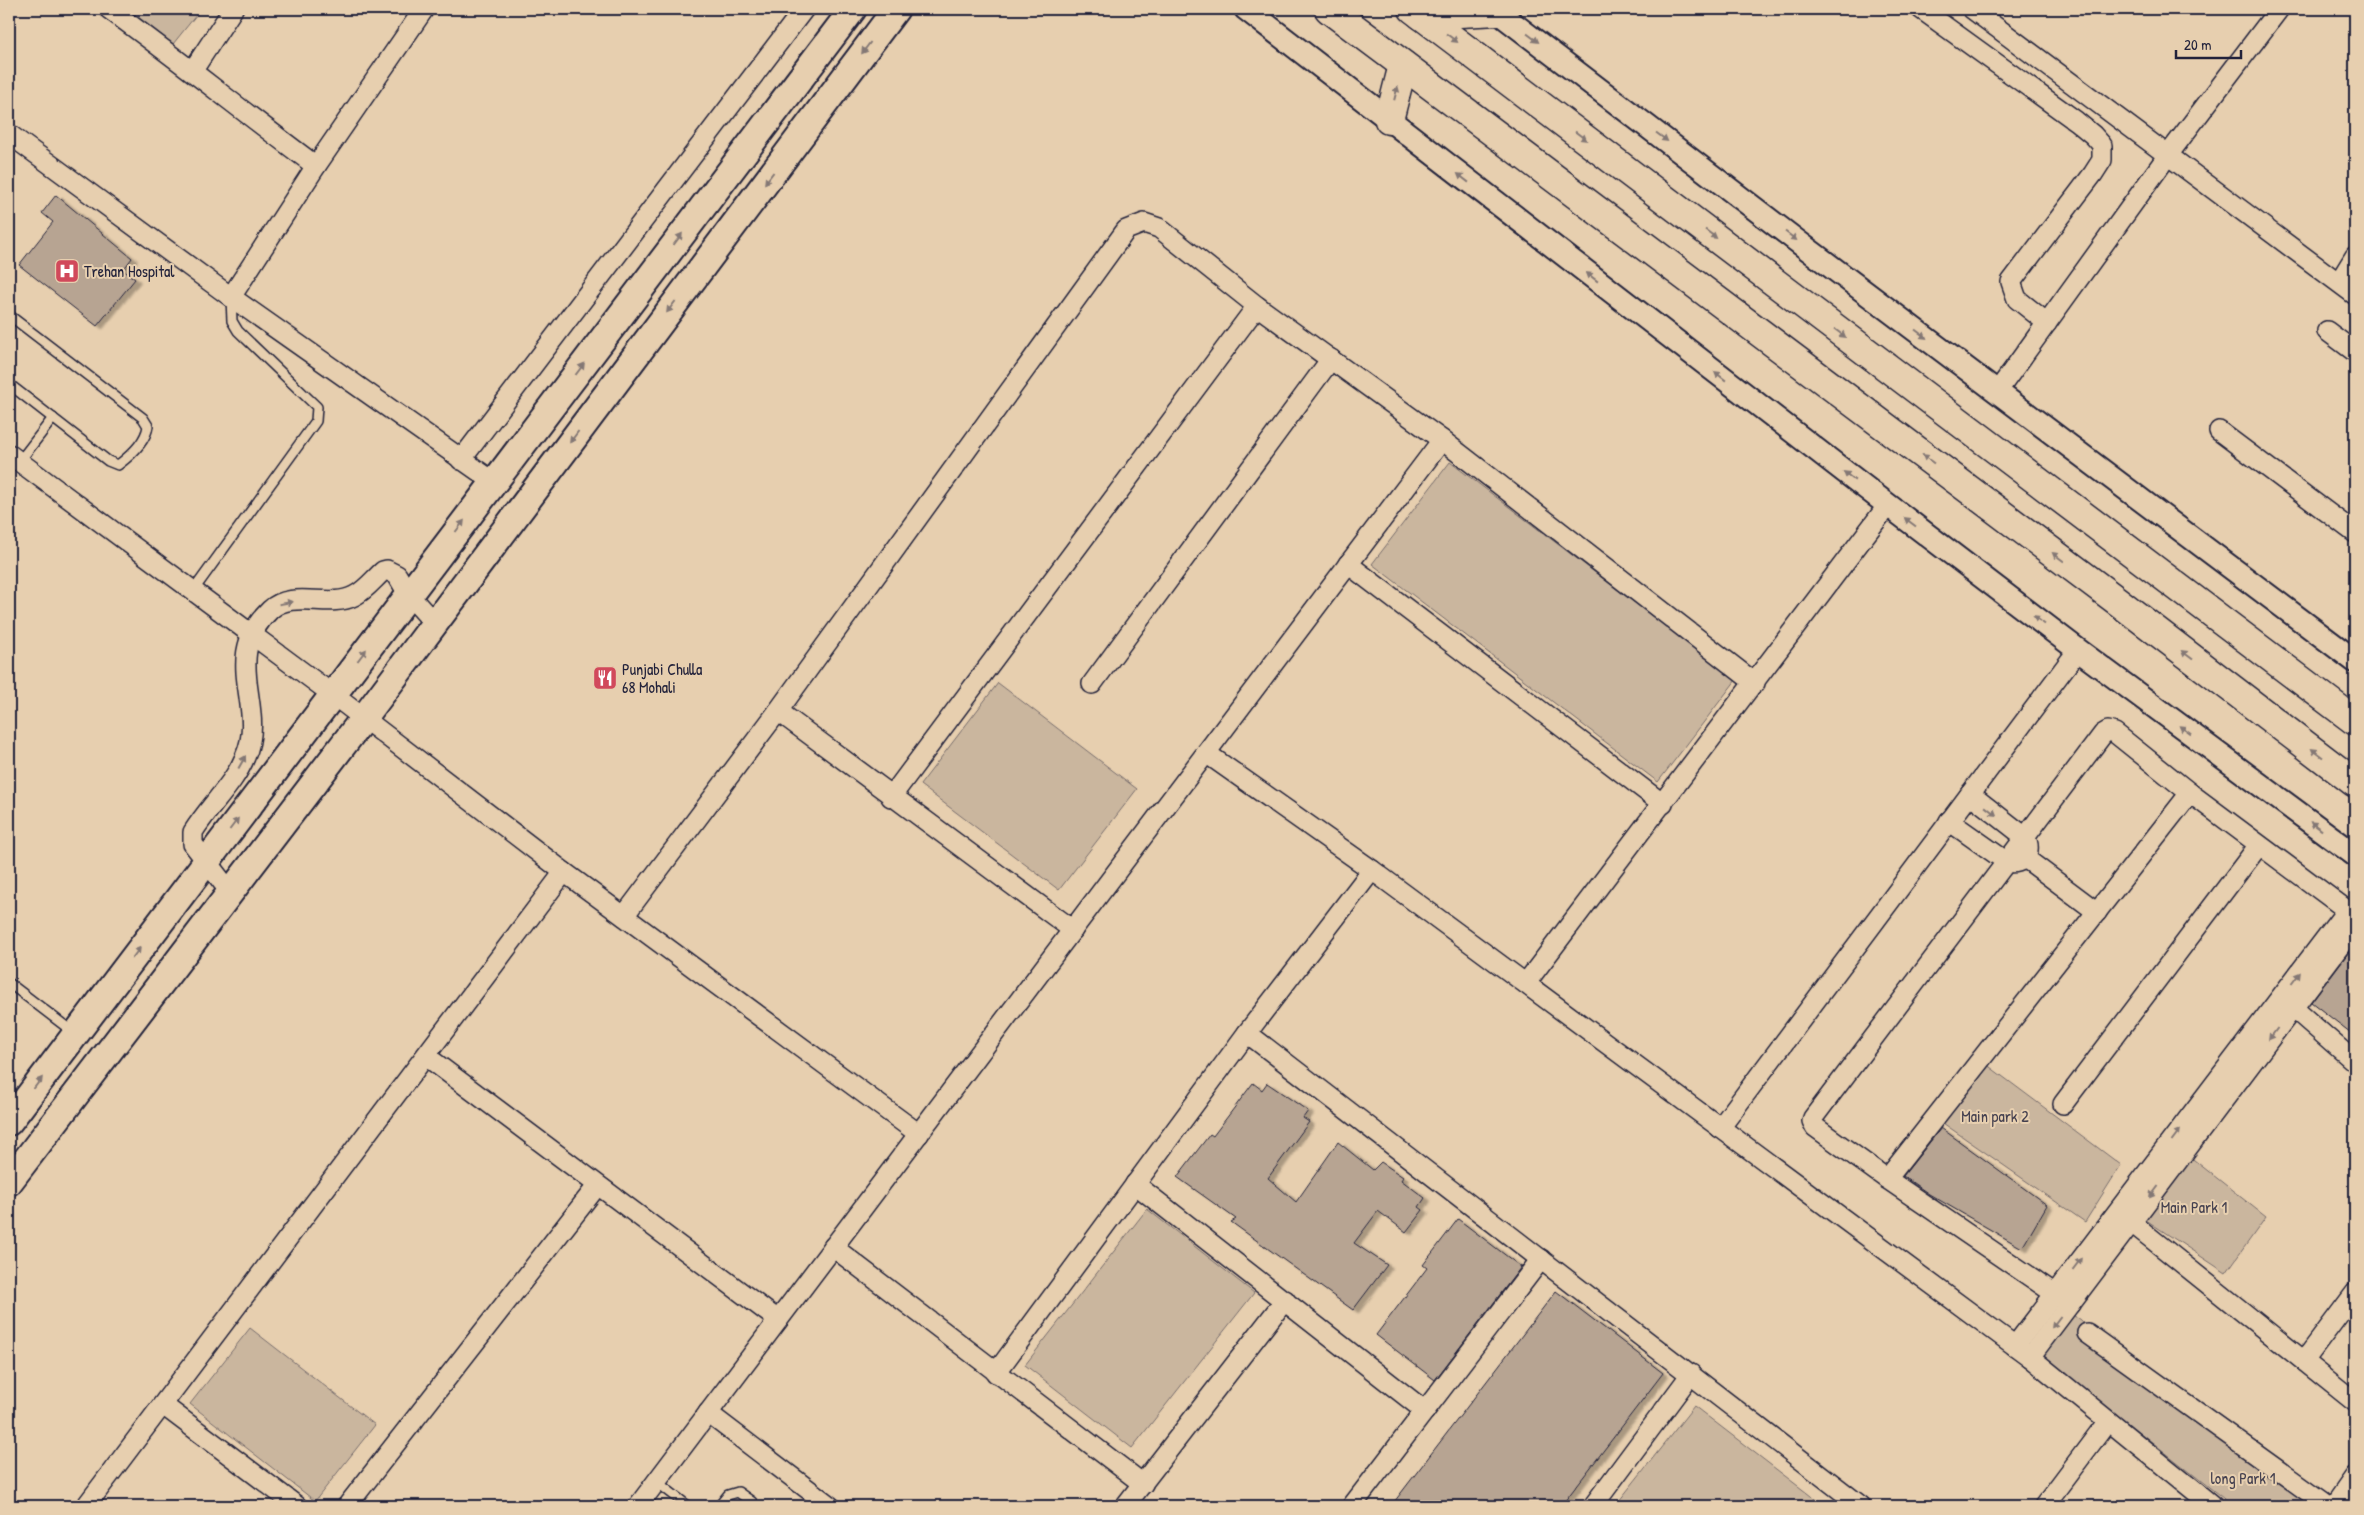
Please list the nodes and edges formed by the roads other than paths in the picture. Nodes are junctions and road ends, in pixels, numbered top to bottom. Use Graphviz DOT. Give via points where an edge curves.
graph roads {
  1 [pos="109,9"];
  2 [pos="233,9"];
  3 [pos="424,9"];
  4 [pos="804,9"];
  5 [pos="853,9"];
  6 [pos="896,9"];
  7 [pos="1246,9"];
  8 [pos="1329,9"];
  9 [pos="1921,9"];
  10 [pos="2279,9"];
  11 [pos="1496,10"];
  12 [pos="1417,12"];
  13 [pos="1985,12"];
  14 [pos="1403,65"];
  15 [pos="193,70"];
  16 [pos="1389,120"];
  17 [pos="9,134"];
  18 [pos="2168,155"];
  19 [pos="316,166"];
  20 [pos="2355,256"];
  21 [pos="2339,282"];
  22 [pos="2355,295"];
  23 [pos="231,297"];
  24 [pos="1257,306"];
  25 [pos="9,315"];
  26 [pos="2047,323"];
  27 [pos="2328,332"];
  28 [pos="2355,352"];
  29 [pos="1331,359"];
  30 [pos="9,384"];
  31 [pos="1997,392"];
  32 [pos="53,418"];
  33 [pos="2219,431"];
  34 [pos="1442,440"];
  35 [pos="14,458"];
  36 [pos="461,460"];
  37 [pos="494,482"];
  38 [pos="1888,505"];
  39 [pos="2355,533"];
  40 [pos="1348,564"];
  41 [pos="193,591"];
  42 [pos="408,594"];
  43 [pos="434,623"];
  44 [pos="251,634"];
  45 [pos="2078,650"];
  46 [pos="2355,661"];
  47 [pos="1755,683"];
  48 [pos="1092,684"];
  49 [pos="332,694"];
  50 [pos="778,711"];
  51 [pos="362,719"];
  52 [pos="2355,721"];
  53 [pos="1206,753"];
  54 [pos="2355,783"];
  55 [pos="2190,792"];
  56 [pos="1970,794"];
  57 [pos="891,796"];
  58 [pos="1663,804"];
  59 [pos="1949,821"];
  60 [pos="2025,837"];
  61 [pos="2259,845"];
  62 [pos="2355,855"];
  63 [pos="2025,858"];
  64 [pos="206,861"];
  65 [pos="2007,862"];
  66 [pos="1372,870"];
  67 [pos="564,872"];
  68 [pos="230,892"];
  69 [pos="2097,912"];
  70 [pos="624,916"];
  71 [pos="2353,918"];
  72 [pos="1073,930"];
  73 [pos="9,983"];
  74 [pos="1526,983"];
  75 [pos="2287,1002"];
  76 [pos="1247,1033"];
  77 [pos="75,1034"];
  78 [pos="426,1056"];
  79 [pos="2355,1062"];
  80 [pos="2063,1104"];
  81 [pos="9,1122"];
  82 [pos="1720,1128"];
  83 [pos="919,1134"];
  84 [pos="1887,1179"];
  85 [pos="9,1182"];
  86 [pos="1135,1184"];
  87 [pos="596,1186"];
  88 [pos="2124,1217"];
  89 [pos="834,1247"];
  90 [pos="1541,1259"];
  91 [pos="2055,1293"];
  92 [pos="2355,1293"];
  93 [pos="1285,1300"];
  94 [pos="2070,1304"];
  95 [pos="778,1320"];
  96 [pos="2087,1333"];
  97 [pos="2015,1346"];
  98 [pos="2030,1357"];
  99 [pos="2304,1361"];
  100 [pos="996,1373"];
  101 [pos="1691,1374"];
  102 [pos="2355,1402"];
  103 [pos="163,1405"];
  104 [pos="1425,1411"];
  105 [pos="708,1413"];
  106 [pos="2108,1421"];
  107 [pos="2355,1476"];
  108 [pos="657,1482"];
  109 [pos="1143,1484"];
  110 [pos="752,1502"];
  111 [pos="86,1506"];
  112 [pos="297,1506"];
  113 [pos="347,1506"];
  114 [pos="638,1506"];
  115 [pos="688,1506"];
  116 [pos="719,1506"];
  117 [pos="830,1506"];
  118 [pos="1125,1506"];
  119 [pos="1352,1506"];
  120 [pos="1593,1506"];
  121 [pos="1861,1506"];
  122 [pos="2044,1506"];
  123 [pos="2213,1506"];
  124 [pos="2328,1506"];
  125 [pos="2334,1506"];
  1 -- 15 [label="street"];
  2 -- 15 [label="street"];
  3 -- 19 [label="street"];
  4 -- 36 [label="street"];
  37 -- 5 [label="main road, one-way"];
  6 -- 43 [label="main road, one-way"];
  7 -- 16 [label="street"];
  8 -- 14 [label="main road"];
  9 -- 26 [label="street" via="2076,121 2102,145 2102,160 2093,174 2011,282 2017,299"];
  10 -- 18 [label="street"];
  11 -- 12 [label="main road"];
  11 -- 31 [label="street, one-way"];
  12 -- 52 [label="main road, one-way"];
  13 -- 18 [label="street"];
  16 -- 14 [label="main road, one-way"];
  54 -- 14 [label="main road, one-way"];
  15 -- 19 [label="street"];
  38 -- 16 [label="street, one-way"];
  17 -- 23 [label="street"];
  18 -- 21 [label="street"];
  18 -- 26 [label="street"];
  19 -- 23 [label="street"];
  20 -- 21 [label="street"];
  21 -- 22 [label="street"];
  23 -- 36 [label="street"];
  23 -- 41 [label="lane" via="232,321 238,331 317,408 316,421"];
  24 -- 29 [label="street"];
  24 -- 50 [label="street" via="1159,228 1144,223 1126,230"];
  24 -- 57 [label="street"];
  25 -- 32 [label="lane" via="143,418 148,426 147,434 118,465 108,461"];
  26 -- 31 [label="street"];
  27 -- 28 [label="street"];
  29 -- 34 [label="street"];
  29 -- 48 [label="street"];
  30 -- 32 [label="lane"];
  31 -- 46 [label="street"];
  32 -- 35 [label="lane"];
  33 -- 39 [label="street"];
  34 -- 40 [label="street"];
  34 -- 47 [label="street"];
  35 -- 41 [label="street"];
  36 -- 37 [label="street"];
  42 -- 37 [label="main road, one-way"];
  45 -- 38 [label="street, one-way"];
  38 -- 47 [label="street"];
  40 -- 53 [label="street"];
  40 -- 58 [label="street"];
  41 -- 44 [label="street"];
  42 -- 43 [label="street"];
  44 -- 42 [label="street, one-way" via="277,604 344,600 354,596 383,571 397,575"];
  49 -- 42 [label="main road, one-way"];
  43 -- 51 [label="main road"];
  44 -- 49 [label="street"];
  64 -- 44 [label="street, one-way" via="193,844 193,832 236,774 246,756 251,734 245,652"];
  45 -- 56 [label="street"];
  62 -- 45 [label="street, one-way"];
  47 -- 58 [label="street"];
  49 -- 51 [label="street"];
  64 -- 49 [label="main road, one-way"];
  50 -- 57 [label="street"];
  50 -- 70 [label="street"];
  51 -- 67 [label="street"];
  51 -- 68 [label="main road"];
  53 -- 66 [label="street"];
  53 -- 72 [label="street"];
  55 -- 60 [label="street" via="2115,733 2108,731"];
  55 -- 61 [label="street"];
  55 -- 69 [label="street"];
  56 -- 59 [label="street"];
  56 -- 60 [label="street, one-way"];
  57 -- 72 [label="street"];
  58 -- 74 [label="street"];
  59 -- 65 [label="street"];
  59 -- 82 [label="street"];
  60 -- 63 [label="street" via="2029,843"];
  60 -- 65 [label="street"];
  61 -- 71 [label="street"];
  61 -- 80 [label="street"];
  63 -- 65 [label="street"];
  63 -- 69 [label="street"];
  64 -- 68 [label="street"];
  77 -- 64 [label="main road, one-way"];
  65 -- 84 [label="street" via="1812,1121 1815,1127"];
  66 -- 74 [label="street"];
  66 -- 76 [label="street"];
  67 -- 70 [label="street"];
  67 -- 78 [label="street"];
  68 -- 85 [label="main road"];
  69 -- 84 [label="street"];
  70 -- 83 [label="street"];
  71 -- 75 [label="street"];
  72 -- 83 [label="street"];
  73 -- 77 [label="lane"];
  74 -- 82 [label="street"];
  75 -- 79 [label="street"];
  75 -- 88 [label="street"];
  76 -- 86 [label="street"];
  76 -- 90 [label="street"];
  81 -- 77 [label="main road, one-way"];
  78 -- 87 [label="street"];
  78 -- 103 [label="street"];
  82 -- 97 [label="street"];
  83 -- 89 [label="street"];
  84 -- 91 [label="street"];
  86 -- 93 [label="street"];
  86 -- 100 [label="street"];
  87 -- 95 [label="street"];
  87 -- 113 [label="street"];
  91 -- 88 [label="street, one-way"];
  88 -- 94 [label="street"];
  88 -- 99 [label="street"];
  89 -- 95 [label="street"];
  89 -- 100 [label="street"];
  90 -- 101 [label="street"];
  90 -- 104 [label="street"];
  91 -- 94 [label="street"];
  91 -- 97 [label="street"];
  92 -- 99 [label="street"];
  93 -- 104 [label="street"];
  93 -- 109 [label="street"];
  94 -- 98 [label="street, one-way"];
  95 -- 105 [label="street"];
  96 -- 124 [label="street"];
  97 -- 98 [label="street"];
  98 -- 106 [label="street"];
  99 -- 102 [label="street"];
  100 -- 109 [label="street"];
  101 -- 120 [label="street"];
  101 -- 121 [label="street"];
  103 -- 111 [label="street"];
  103 -- 112 [label="street"];
  104 -- 119 [label="street"];
  105 -- 108 [label="street"];
  105 -- 117 [label="street"];
  106 -- 122 [label="street"];
  106 -- 123 [label="street"];
  107 -- 125 [label="street"];
  108 -- 114 [label="street"];
  108 -- 115 [label="lane"];
  109 -- 118 [label="street"];
  110 -- 116 [label="lane" via="738,1492 728,1495"];
}
